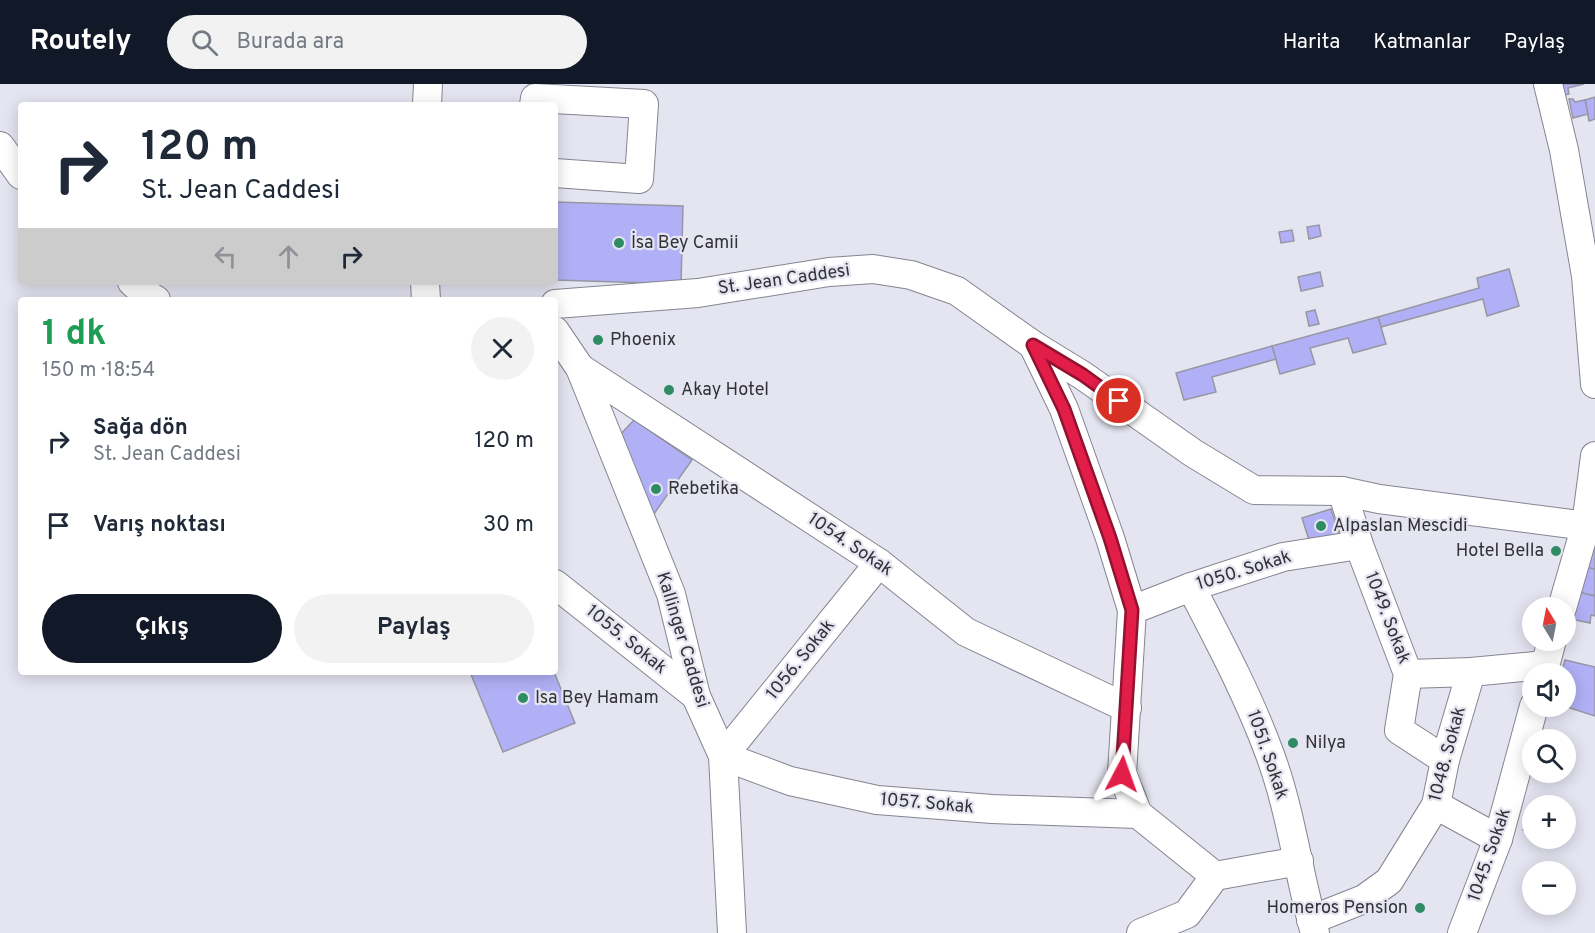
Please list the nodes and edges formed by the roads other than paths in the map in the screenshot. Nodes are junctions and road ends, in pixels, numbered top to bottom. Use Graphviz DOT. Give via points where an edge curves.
graph roads {
  1 [pos="428,84"];
  2 [pos="1548,84"];
  3 [pos="427,102"];
  4 [pos="534,102"];
  5 [pos="0,146"];
  6 [pos="18,171"];
  7 [pos="558,173"];
  8 [pos="135,285"];
  9 [pos="151,297"];
  10 [pos="558,304"];
  11 [pos="558,335"];
  12 [pos="1033,345"];
  13 [pos="580,368"];
  14 [pos="1595,384"];
  15 [pos="1595,456"];
  16 [pos="1342,491"];
  17 [pos="1591,526"];
  18 [pos="1359,545"];
  19 [pos="879,563"];
  20 [pos="558,587"];
  21 [pos="1191,587"];
  22 [pos="1566,597"];
  23 [pos="1132,610"];
  24 [pos="1547,660"];
  25 [pos="1471,672"];
  26 [pos="1408,674"];
  27 [pos="696,696"];
  28 [pos="1127,708"];
  29 [pos="1531,717"];
  30 [pos="723,756"];
  31 [pos="1445,760"];
  32 [pos="1436,805"];
  33 [pos="1138,814"];
  34 [pos="1498,838"];
  35 [pos="1299,861"];
  36 [pos="1215,876"];
  37 [pos="1313,927"];
  38 [pos="732,933"];
  39 [pos="1141,933"];
  40 [pos="1462,933"];
  1 -- 3 [label="street"];
  2 -- 14 [label="street" via="1586,276"];
  4 -- 7 [label="street" via="535,98 644,104 639,179"];
  5 -- 6 [label="street"];
  8 -- 9 [label="street"];
  10 -- 12 [label="street, St. Jean Caddesi" via="698,292 873,269 911,275 957,291"];
  11 -- 13 [label="street, Kallinger Caddesi"];
  12 -- 16 [label="street, St. Jean Caddesi" via="1254,490"];
  12 -- 23 [label="street" via="1064,409"];
  13 -- 19 [label="street, 1054. Sokak"];
  13 -- 27 [label="street, Kallinger Caddesi" via="671,594"];
  15 -- 17 [label="street"];
  16 -- 17 [label="street, St. Jean Caddesi"];
  16 -- 18 [label="street, 1049. Sokak"];
  17 -- 22 [label="street"];
  18 -- 21 [label="street, 1050. Sokak" via="1282,557"];
  18 -- 26 [label="street, 1049. Sokak"];
  19 -- 28 [label="street, 1054. Sokak" via="966,632"];
  19 -- 30 [label="street, 1056. Sokak"];
  20 -- 27 [label="street, 1055. Sokak"];
  21 -- 23 [label="street, 1050. Sokak"];
  21 -- 35 [label="street, 1051. Sokak" via="1253,711 1270,754"];
  23 -- 28 [label="street"];
  24 -- 25 [label="street"];
  25 -- 26 [label="street"];
  25 -- 31 [label="street, 1048. Sokak"];
  26 -- 31 [label="street, 1049. Sokak" via="1399,730"];
  27 -- 30 [label="street, Kallinger Caddesi"];
  28 -- 33 [label="street" via="1122,774"];
  29 -- 34 [label="street, 1045. Sokak"];
  30 -- 33 [label="street, 1057. Sokak" via="790,780 877,800"];
  30 -- 38 [label="street, Kallinger Caddesi"];
  31 -- 32 [label="street, 1048. Sokak"];
  32 -- 34 [label="street"];
  32 -- 37 [label="street, 1048. Sokak" via="1389,881"];
  33 -- 36 [label="street"];
  34 -- 40 [label="street, 1045. Sokak"];
  35 -- 36 [label="street"];
  35 -- 37 [label="street, 1051. Sokak"];
  36 -- 39 [label="street" via="1186,914"];
}
